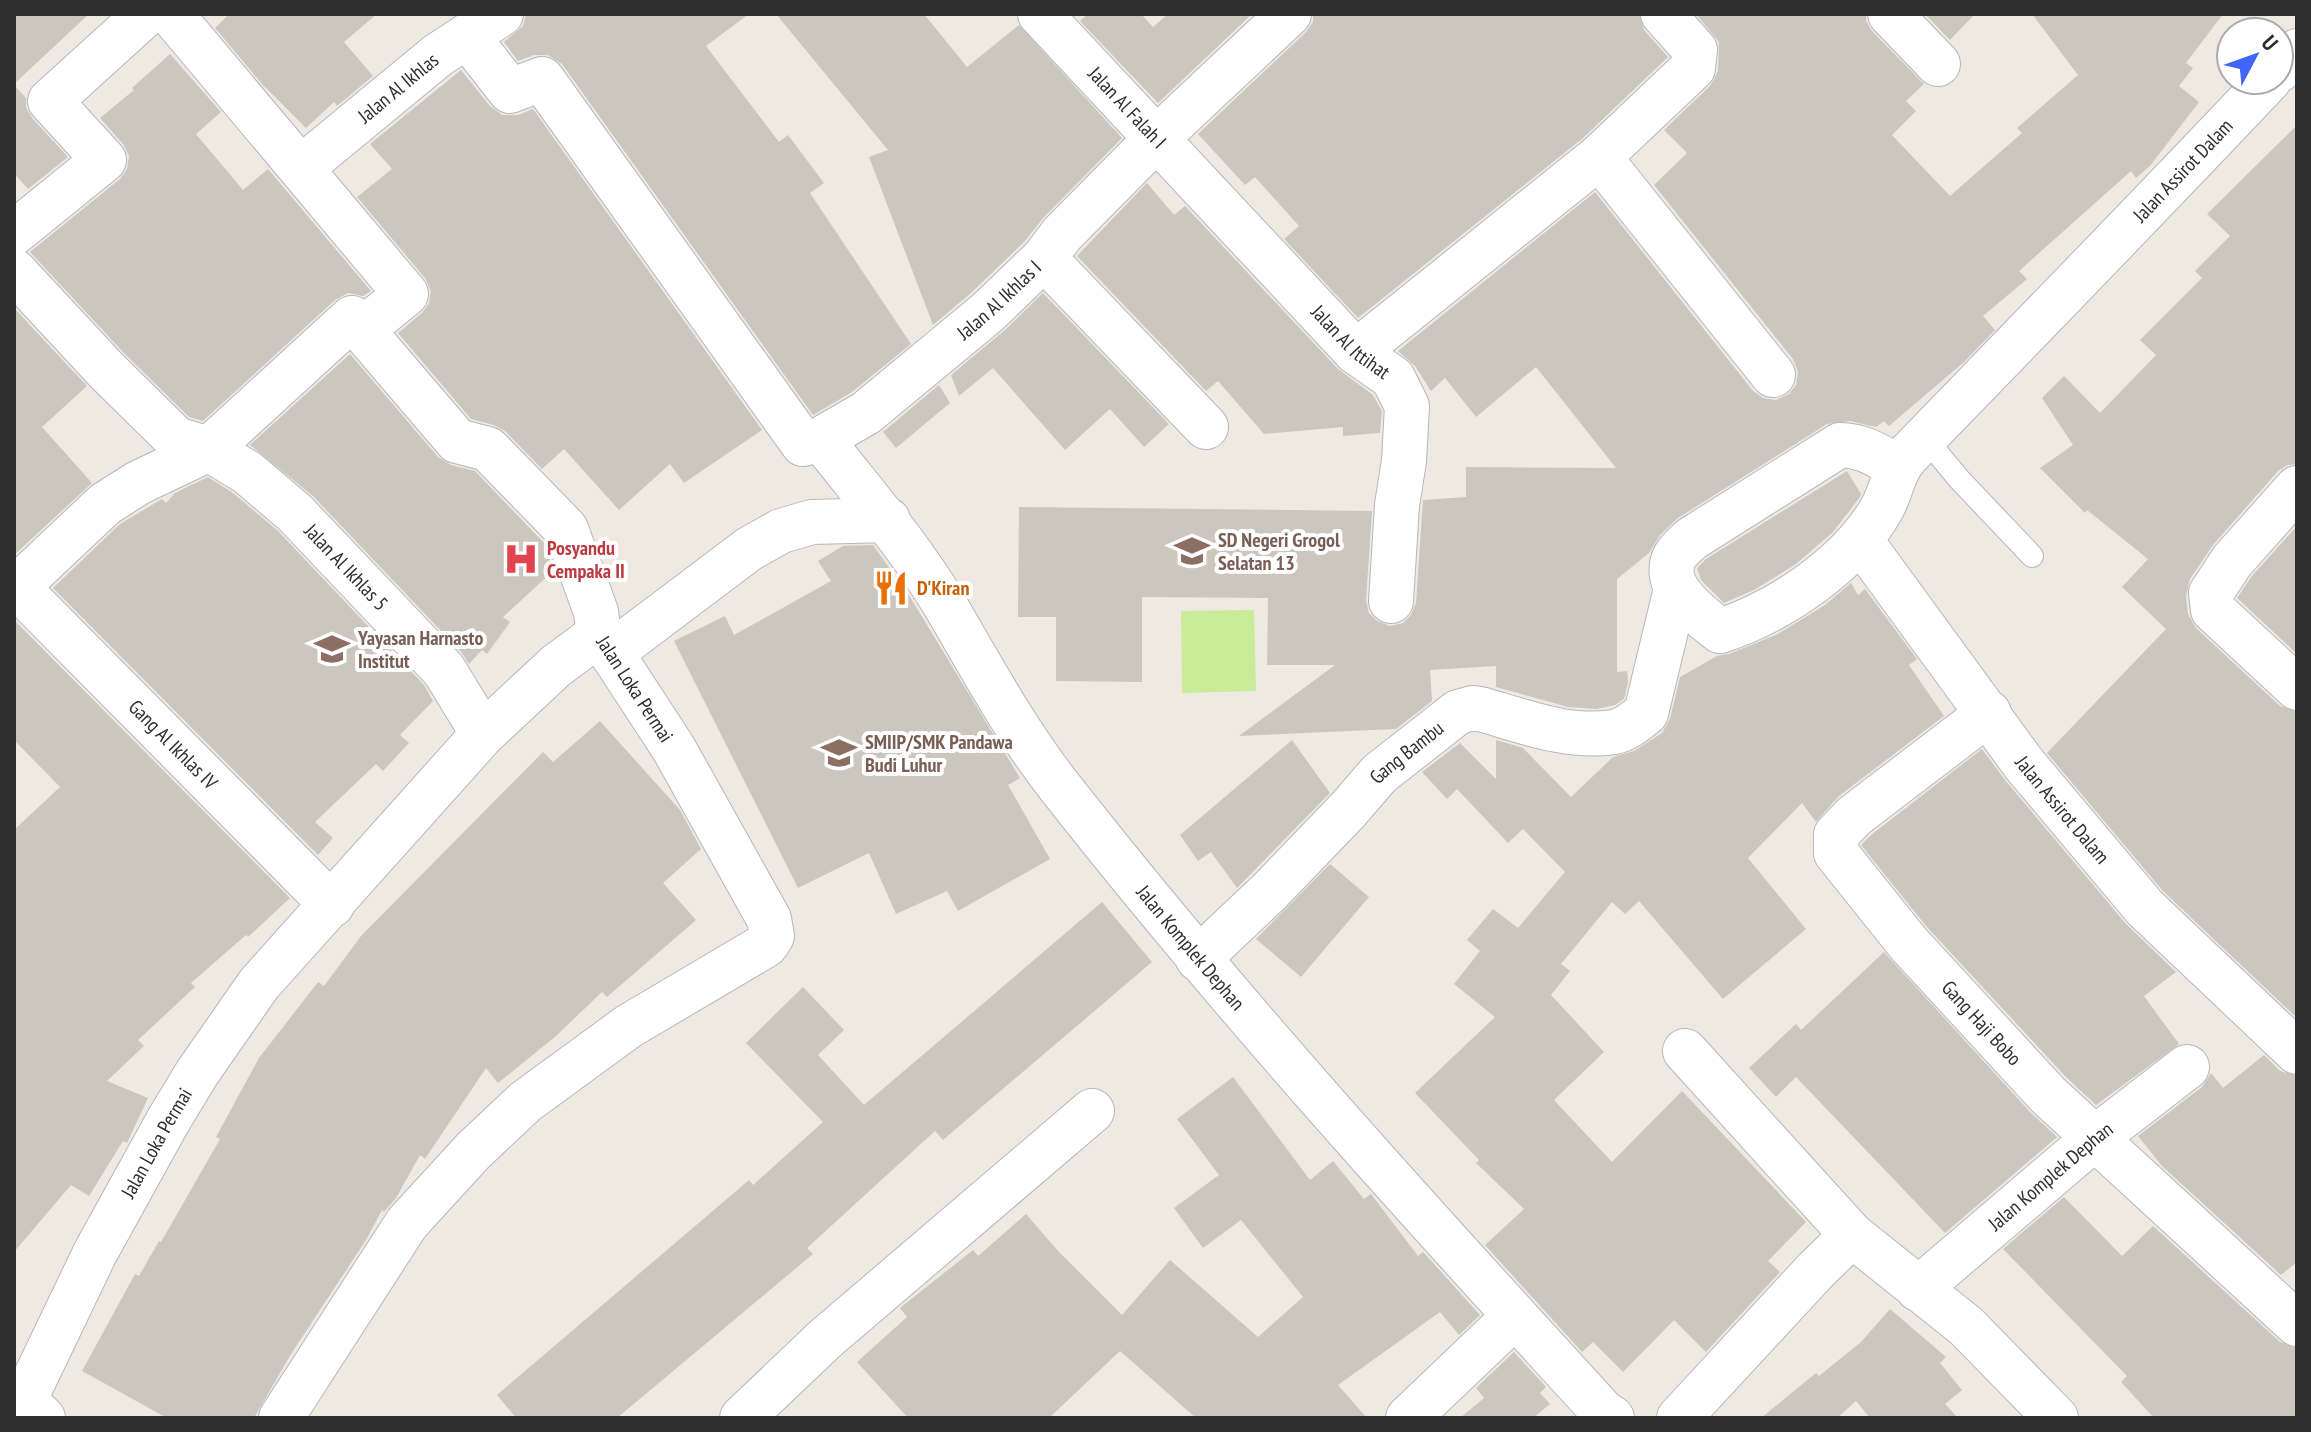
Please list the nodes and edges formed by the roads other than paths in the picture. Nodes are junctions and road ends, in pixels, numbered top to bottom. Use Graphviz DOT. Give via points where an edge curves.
graph roads {
  1 [pos="146,14"];
  2 [pos="171,14"];
  3 [pos="1040,14"];
  4 [pos="1289,14"];
  5 [pos="1663,14"];
  6 [pos="1890,14"];
  7 [pos="484,25"];
  8 [pos="1938,64"];
  9 [pos="2254,96"];
  10 [pos="1157,138"];
  11 [pos="1599,157"];
  12 [pos="301,168"];
  13 [pos="14,233"];
  14 [pos="1044,258"];
  15 [pos="14,271"];
  16 [pos="362,330"];
  17 [pos="1356,352"];
  18 [pos="1773,375"];
  19 [pos="1206,427"];
  20 [pos="192,444"];
  21 [pos="1911,452"];
  22 [pos="835,457"];
  23 [pos="2297,488"];
  24 [pos="888,520"];
  25 [pos="1861,541"];
  26 [pos="2032,556"];
  27 [pos="15,585"];
  28 [pos="1676,589"];
  29 [pos="1391,601"];
  30 [pos="602,633"];
  31 [pos="2297,688"];
  32 [pos="1989,713"];
  33 [pos="483,734"];
  34 [pos="332,905"];
  35 [pos="1198,959"];
  36 [pos="1685,1051"];
  37 [pos="2297,1052"];
  38 [pos="2187,1067"];
  39 [pos="1092,1111"];
  40 [pos="2095,1138"];
  41 [pos="1852,1235"];
  42 [pos="1918,1289"];
  43 [pos="1515,1316"];
  44 [pos="2297,1324"];
  45 [pos="24,1400"];
  46 [pos="281,1418"];
  47 [pos="742,1418"];
  48 [pos="1408,1418"];
  49 [pos="1612,1418"];
  50 [pos="1679,1418"];
  51 [pos="2056,1418"];
  1 -- 13 [label="street" via="50,101 104,160"];
  2 -- 12 [label="street"];
  3 -- 10 [label="street, Jalan Al Falah I"];
  4 -- 10 [label="street, Jalan Al Falah I"];
  5 -- 11 [label="street" via="1695,50 1693,68"];
  6 -- 8 [label="street"];
  7 -- 12 [label="street, Jalan Al Ikhlas" via="438,55"];
  7 -- 22 [label="street" via="510,91 542,79 795,436"];
  9 -- 21 [label="street, Jalan Assirot Dalam"];
  10 -- 14 [label="street, Jalan Al Ikhlas I"];
  10 -- 17 [label="street, Jalan Al Ittihat"];
  11 -- 17 [label="street"];
  11 -- 18 [label="street"];
  12 -- 16 [label="street" via="406,294"];
  14 -- 19 [label="street"];
  14 -- 22 [label="street, Jalan Al Ikhlas I" via="866,413"];
  15 -- 20 [label="street, Jalan Al Ikhlas 5" via="106,370"];
  16 -- 20 [label="street" via="352,318"];
  16 -- 30 [label="street" via="457,441 488,449 566,529"];
  17 -- 29 [label="street, Jalan Al Ittihat" via="1393,378 1407,406"];
  20 -- 27 [label="street" via="105,504"];
  20 -- 33 [label="street, Jalan Al Ikhlas 5" via="248,473 295,513 444,670"];
  21 -- 25 [label="street, Jalan Assirot Dalam"];
  21 -- 26 [label="lane" via="1959,479"];
  21 -- 28 [label="street" via="1840,445 1691,539 1671,566"];
  22 -- 24 [label="street, Jalan Komplek Dephan"];
  23 -- 31 [label="street" via="2232,561 2211,593 2213,610"];
  24 -- 30 [label="street" via="812,522 781,531"];
  24 -- 35 [label="street, Jalan Komplek Dephan" via="1056,783"];
  25 -- 28 [label="street, Jalan Assirot Dalam" via="1793,595 1748,622 1720,631"];
  25 -- 32 [label="street, Jalan Assirot Dalam"];
  27 -- 34 [label="street, Gang Al Ikhlas IV"];
  28 -- 35 [label="street, Gang Bambu" via="1646,713 1636,722 1616,732 1568,732 1473,708 1458,712 1379,774"];
  30 -- 33 [label="street, Jalan Loka Permai" via="556,666"];
  30 -- 46 [label="street, Jalan Loka Permai" via="674,749 769,919 772,936 766,945 629,1026 525,1102 473,1151 407,1223"];
  32 -- 37 [label="street, Jalan Assirot Dalam" via="2024,764 2145,908"];
  32 -- 40 [label="street, Gang Haji Bobo" via="1854,816 1836,835 1836,853 1960,1001"];
  33 -- 34 [label="street, Jalan Loka Permai"];
  34 -- 45 [label="street, Jalan Loka Permai" via="259,984 197,1073 95,1253"];
  35 -- 43 [label="street, Jalan Komplek Dephan"];
  36 -- 41 [label="street"];
  38 -- 40 [label="street, Jalan Komplek Dephan"];
  39 -- 47 [label="street" via="825,1339"];
  40 -- 42 [label="street, Jalan Komplek Dephan"];
  40 -- 44 [label="street, Gang Haji Bobo"];
  41 -- 42 [label="street"];
  41 -- 50 [label="street"];
  42 -- 51 [label="street" via="1966,1326"];
  43 -- 48 [label="street"];
  43 -- 49 [label="street, Jalan Komplek Dephan"];
}
